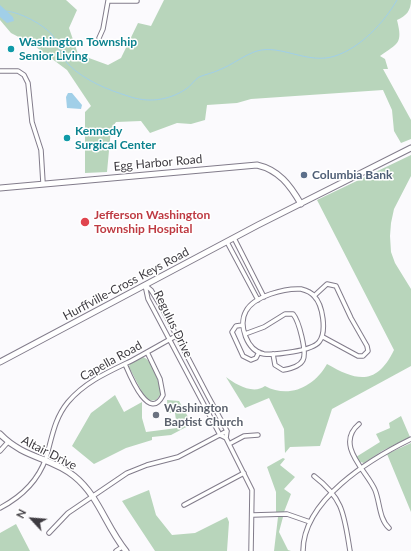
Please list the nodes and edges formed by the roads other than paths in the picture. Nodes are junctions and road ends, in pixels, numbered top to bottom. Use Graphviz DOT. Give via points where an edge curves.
graph roads {
  1 [pos="108,1"];
  2 [pos="136,2"];
  3 [pos="100,38"];
  4 [pos="0,71"];
  5 [pos="411,148"];
  6 [pos="43,183"];
  7 [pos="0,188"];
  8 [pos="293,190"];
  9 [pos="310,199"];
  10 [pos="301,204"];
  11 [pos="234,238"];
  12 [pos="227,242"];
  13 [pos="145,285"];
  14 [pos="314,296"];
  15 [pos="264,297"];
  16 [pos="258,300"];
  17 [pos="162,309"];
  18 [pos="155,313"];
  19 [pos="243,325"];
  20 [pos="245,334"];
  21 [pos="176,336"];
  22 [pos="323,337"];
  23 [pos="169,340"];
  24 [pos="304,350"];
  25 [pos="147,352"];
  26 [pos="259,352"];
  27 [pos="273,354"];
  28 [pos="0,362"];
  29 [pos="125,364"];
  30 [pos="359,424"];
  31 [pos="227,431"];
  32 [pos="0,434"];
  33 [pos="220,435"];
  34 [pos="258,435"];
  35 [pos="226,438"];
  36 [pos="411,439"];
  37 [pos="8,442"];
  38 [pos="229,444"];
  39 [pos="0,451"];
  40 [pos="44,461"];
  41 [pos="362,469"];
  42 [pos="244,472"];
  43 [pos="314,476"];
  44 [pos="332,493"];
  45 [pos="93,495"];
  46 [pos="184,505"];
  47 [pos="0,508"];
  48 [pos="252,515"];
  49 [pos="310,522"];
  50 [pos="389,528"];
  51 [pos="48,533"];
  52 [pos="124,549"];
  53 [pos="116,551"];
  54 [pos="251,551"];
  55 [pos="303,551"];
  56 [pos="350,551"];
  1 -- 2 [label="street"];
  1 -- 3 [label="street"];
  4 -- 6 [label="street" via="18,71 28,80 32,122 41,150"];
  5 -- 9 [label="main road, Hurffville-Cross Keys Road"];
  6 -- 7 [label="main road, Egg Harbor Road"];
  6 -- 8 [label="main road, Egg Harbor Road" via="252,165 276,172"];
  8 -- 9 [label="main road" via="302,198"];
  8 -- 10 [label="main road, Egg Harbor Road"];
  9 -- 10 [label="main road, Hurffville-Cross Keys Road"];
  10 -- 11 [label="main road, Hurffville-Cross Keys Road"];
  11 -- 12 [label="main road, Hurffville-Cross Keys Road"];
  11 -- 15 [label="street"];
  12 -- 13 [label="main road, Hurffville-Cross Keys Road"];
  12 -- 16 [label="street"];
  13 -- 17 [label="street, Regulus Drive" via="151,290"];
  13 -- 18 [label="street, Regulus Drive" via="146,294"];
  13 -- 28 [label="main road, Hurffville-Cross Keys Road"];
  14 -- 15 [label="street" via="304,290 291,289"];
  14 -- 22 [label="street" via="324,325"];
  14 -- 22 [label="street" via="327,284 336,286 368,351 363,356 358,356"];
  15 -- 16 [label="street"];
  16 -- 19 [label="street" via="247,309"];
  17 -- 18 [label="street"];
  17 -- 21 [label="street, Regulus Drive"];
  18 -- 23 [label="street, Regulus Drive"];
  19 -- 20 [label="street"];
  19 -- 26 [label="street" via="236,326 232,332 243,356 247,360 253,360"];
  20 -- 24 [label="street" via="290,313 296,317"];
  20 -- 26 [label="street" via="250,344"];
  21 -- 23 [label="street, Capella Road"];
  21 -- 31 [label="street, Regulus Drive"];
  22 -- 24 [label="street" via="316,346"];
  23 -- 25 [label="street, Capella Road"];
  23 -- 33 [label="street, Regulus Drive"];
  24 -- 27 [label="street"];
  24 -- 27 [label="street" via="301,362 285,370 276,367"];
  25 -- 29 [label="street, Capella Road"];
  25 -- 29 [label="street" via="162,384 163,396 158,402 152,404 144,401"];
  26 -- 27 [label="street"];
  29 -- 40 [label="street, Capella Road" via="90,382 69,401 55,424"];
  30 -- 41 [label="street" via="354,429 350,442 355,459"];
  31 -- 33 [label="street"];
  31 -- 35 [label="street"];
  32 -- 37 [label="main road, Altair Drive"];
  33 -- 35 [label="street"];
  33 -- 45 [label="street" via="174,458 130,471"];
  34 -- 38 [label="street" via="244,436"];
  35 -- 38 [label="street"];
  36 -- 41 [label="street" via="383,453"];
  37 -- 39 [label="street"];
  37 -- 40 [label="main road, Altair Drive" via="24,453"];
  38 -- 42 [label="street"];
  40 -- 45 [label="main road, Altair Drive" via="72,474"];
  40 -- 47 [label="street, Capella Road" via="29,487"];
  41 -- 44 [label="street"];
  41 -- 50 [label="street" via="375,488 383,519"];
  42 -- 46 [label="street"];
  42 -- 48 [label="street" via="252,490"];
  43 -- 44 [label="street"];
  44 -- 49 [label="street" via="318,508"];
  44 -- 56 [label="street" via="342,508"];
  45 -- 51 [label="street" via="68,513"];
  45 -- 52 [label="main road, Altair Drive"];
  48 -- 49 [label="street" via="287,514"];
  48 -- 54 [label="street"];
  49 -- 55 [label="street"];
  52 -- 53 [label="street"];
}
